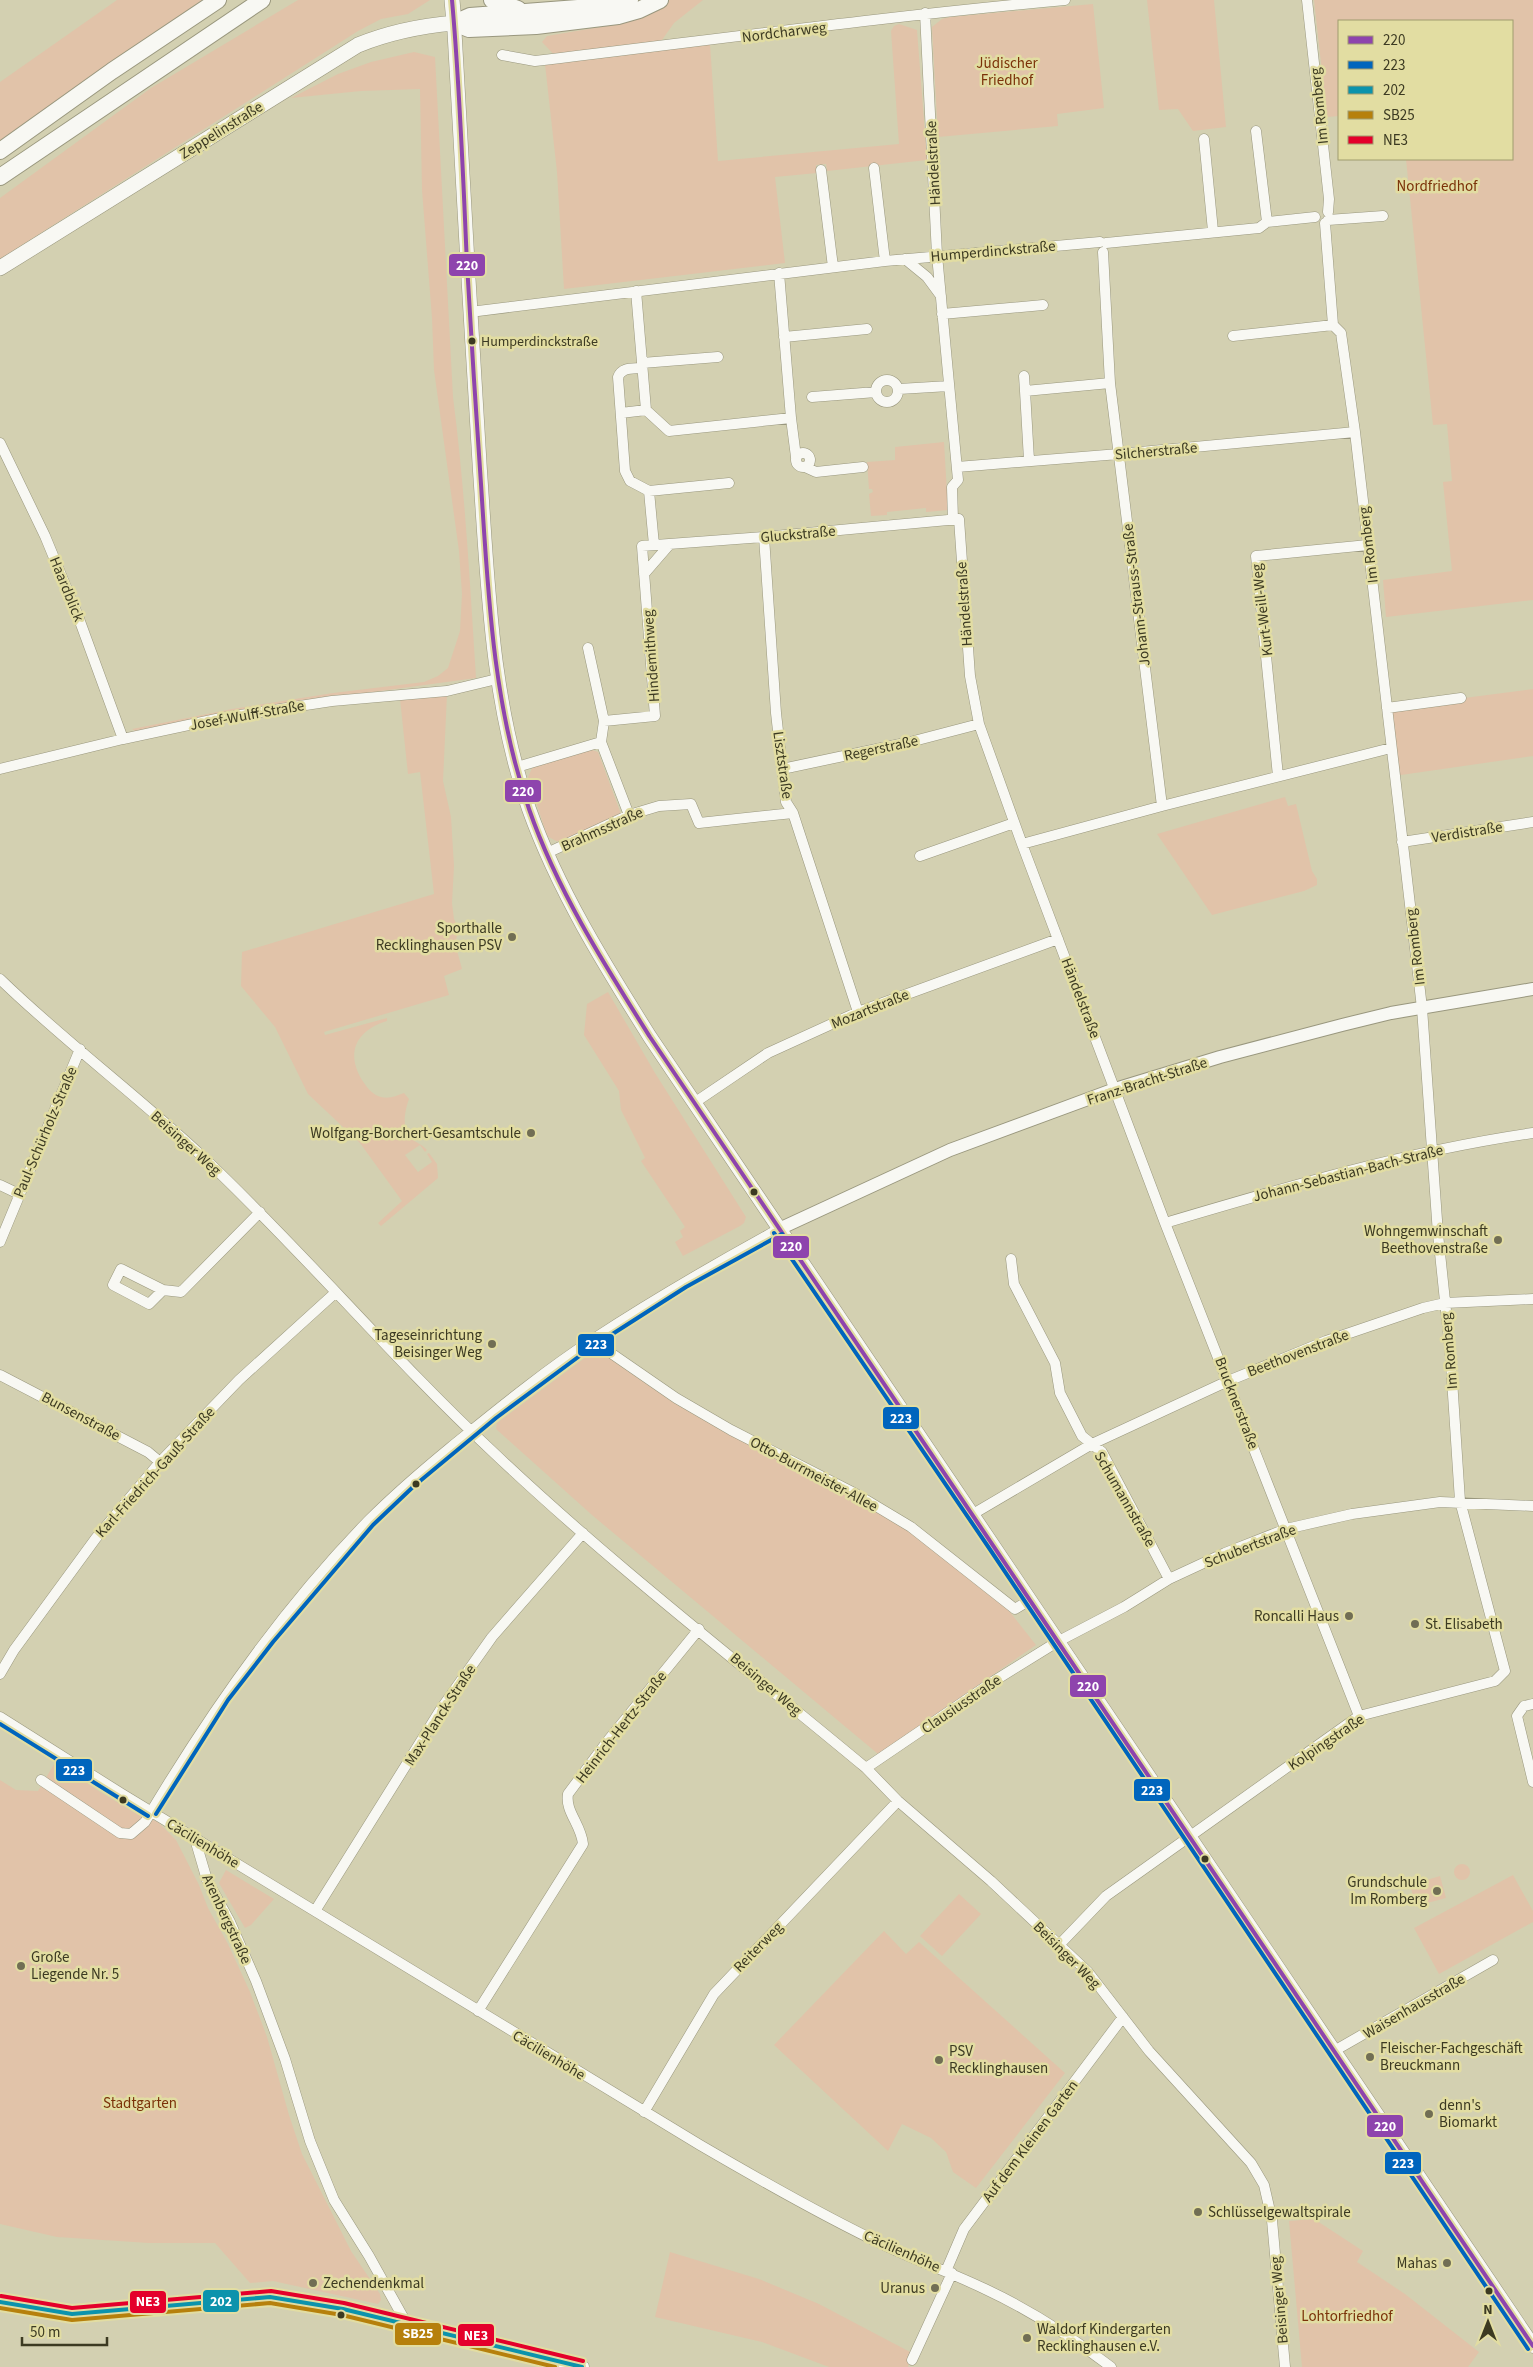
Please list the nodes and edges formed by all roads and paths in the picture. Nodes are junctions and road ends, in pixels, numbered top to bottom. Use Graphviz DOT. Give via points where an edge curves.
graph roads {
  1 [pos="218,0"];
  2 [pos="262,0"];
  3 [pos="452,0"];
  4 [pos="492,0"];
  5 [pos="630,0"];
  6 [pos="660,0"];
  7 [pos="1065,0"];
  8 [pos="1308,0"];
  9 [pos="530,12"];
  10 [pos="925,13"];
  11 [pos="454,23"];
  12 [pos="502,55"];
  13 [pos="1256,131"];
  14 [pos="1204,139"];
  15 [pos="0,151"];
  16 [pos="874,168"];
  17 [pos="822,170"];
  18 [pos="0,177"];
  19 [pos="1383,216"];
  20 [pos="1327,219"];
  21 [pos="1266,222"];
  22 [pos="1214,232"];
  23 [pos="1103,245"];
  24 [pos="937,255"];
  25 [pos="905,259"];
  26 [pos="885,261"];
  27 [pos="833,267"];
  28 [pos="0,268"];
  29 [pos="779,273"];
  30 [pos="636,291"];
  31 [pos="941,296"];
  32 [pos="1043,305"];
  33 [pos="470,312"];
  34 [pos="942,314"];
  35 [pos="1333,325"];
  36 [pos="867,329"];
  37 [pos="1233,336"];
  38 [pos="784,337"];
  39 [pos="718,357"];
  40 [pos="642,366"];
  41 [pos="1024,376"];
  42 [pos="1110,383"];
  43 [pos="949,386"];
  44 [pos="899,389"];
  45 [pos="1025,391"];
  46 [pos="876,392"];
  47 [pos="812,398"];
  48 [pos="646,410"];
  49 [pos="621,413"];
  50 [pos="791,418"];
  51 [pos="1355,432"];
  52 [pos="0,443"];
  53 [pos="1119,454"];
  54 [pos="1029,460"];
  55 [pos="863,467"];
  56 [pos="957,467"];
  57 [pos="729,483"];
  58 [pos="649,491"];
  59 [pos="953,520"];
  60 [pos="764,538"];
  61 [pos="670,544"];
  62 [pos="654,545"];
  63 [pos="1368,545"];
  64 [pos="642,546"];
  65 [pos="644,574"];
  66 [pos="588,648"];
  67 [pos="497,679"];
  68 [pos="1461,698"];
  69 [pos="1387,708"];
  70 [pos="604,722"];
  71 [pos="979,724"];
  72 [pos="124,739"];
  73 [pos="601,742"];
  74 [pos="1391,748"];
  75 [pos="517,767"];
  76 [pos="0,769"];
  77 [pos="782,769"];
  78 [pos="1278,776"];
  79 [pos="1162,806"];
  80 [pos="793,813"];
  81 [pos="628,815"];
  82 [pos="1533,822"];
  83 [pos="1014,824"];
  84 [pos="1402,842"];
  85 [pos="1022,844"];
  86 [pos="547,853"];
  87 [pos="920,856"];
  88 [pos="1058,939"];
  89 [pos="0,980"];
  90 [pos="1533,989"];
  91 [pos="1422,1008"];
  92 [pos="858,1012"];
  93 [pos="80,1049"];
  94 [pos="1115,1089"];
  95 [pos="694,1102"];
  96 [pos="1533,1133"];
  97 [pos="1432,1151"];
  98 [pos="0,1185"];
  99 [pos="19,1194"];
  100 [pos="260,1212"];
  101 [pos="1165,1222"];
  102 [pos="779,1229"];
  103 [pos="0,1242"];
  104 [pos="1011,1259"];
  105 [pos="163,1290"];
  106 [pos="335,1293"];
  107 [pos="1533,1299"];
  108 [pos="1445,1303"];
  109 [pos="592,1340"];
  110 [pos="0,1375"];
  111 [pos="1228,1381"];
  112 [pos="471,1430"];
  113 [pos="1092,1444"];
  114 [pos="160,1462"];
  115 [pos="1460,1501"];
  116 [pos="1533,1506"];
  117 [pos="974,1514"];
  118 [pos="1286,1529"];
  119 [pos="583,1532"];
  120 [pos="1169,1579"];
  121 [pos="1030,1600"];
  122 [pos="699,1629"];
  123 [pos="1057,1642"];
  124 [pos="1505,1671"];
  125 [pos="0,1674"];
  126 [pos="1533,1704"];
  127 [pos="1359,1716"];
  128 [pos="0,1717"];
  129 [pos="866,1768"];
  130 [pos="41,1780"];
  131 [pos="1533,1782"];
  132 [pos="898,1802"];
  133 [pos="151,1811"];
  134 [pos="195,1838"];
  135 [pos="1190,1838"];
  136 [pos="316,1911"];
  137 [pos="1060,1944"];
  138 [pos="1493,1960"];
  139 [pos="478,2011"];
  140 [pos="1124,2017"];
  141 [pos="1334,2051"];
  142 [pos="644,2112"];
  143 [pos="949,2272"];
  144 [pos="0,2302"];
  145 [pos="408,2326"];
  146 [pos="1533,2346"];
  147 [pos="912,2360"];
  148 [pos="582,2367"];
  149 [pos="1111,2367"];
  150 [pos="1285,2367"];
  1 -- 15 [label="highway"];
  2 -- 18 [label="highway"];
  3 -- 11 [label="main road"];
  4 -- 9 [label="highway"];
  5 -- 9 [label="highway"];
  6 -- 11 [label="highway" via="618,16 536,26 469,29"];
  7 -- 10 [label="street, Nordcharweg"];
  8 -- 20 [label="street, Im Romberg" via="1329,199"];
  9 -- 11 [label="highway" via="470,16"];
  10 -- 12 [label="street, Nordcharweg" via="535,60"];
  10 -- 24 [label="street, Händelstraße"];
  11 -- 28 [label="main road, Zeppelinstraße" via="413,27 358,45"];
  11 -- 33 [label="main road"];
  13 -- 21 [label="street"];
  14 -- 22 [label="street"];
  16 -- 26 [label="street"];
  17 -- 27 [label="street"];
  19 -- 20 [label="street"];
  20 -- 21 [label="street, Humperdinckstraße" via="1317,221 1315,217"];
  20 -- 35 [label="street, Im Romberg"];
  21 -- 22 [label="street, Humperdinckstraße" via="1259,228"];
  22 -- 23 [label="street, Humperdinckstraße"];
  23 -- 24 [label="street, Humperdinckstraße"];
  23 -- 42 [label="street, Johann-Strauss-Straße"];
  24 -- 25 [label="street, Humperdinckstraße"];
  24 -- 31 [label="street, Händelstraße"];
  25 -- 26 [label="street, Humperdinckstraße"];
  25 -- 31 [label="street" via="927,277"];
  26 -- 27 [label="street, Humperdinckstraße"];
  27 -- 29 [label="street, Humperdinckstraße"];
  29 -- 30 [label="street, Humperdinckstraße"];
  29 -- 38 [label="street"];
  30 -- 33 [label="street, Humperdinckstraße"];
  30 -- 40 [label="street"];
  31 -- 34 [label="street, Händelstraße"];
  32 -- 34 [label="street"];
  33 -- 67 [label="main road" via="485,551"];
  34 -- 43 [label="street, Händelstraße"];
  35 -- 37 [label="street"];
  35 -- 51 [label="street, Im Romberg" via="1341,332"];
  36 -- 38 [label="street"];
  38 -- 50 [label="street"];
  39 -- 40 [label="street"];
  40 -- 48 [label="street"];
  40 -- 49 [label="street" via="625,369 618,377"];
  41 -- 45 [label="street"];
  42 -- 45 [label="street"];
  42 -- 53 [label="street, Johann-Strauss-Straße"];
  43 -- 44 [label="street"];
  43 -- 56 [label="street, Händelstraße"];
  44 -- 46 [label="street" via="886,379 878,384"];
  44 -- 46 [label="street" via="896,398 889,402 880,400"];
  45 -- 54 [label="street"];
  46 -- 47 [label="street"];
  48 -- 49 [label="street"];
  48 -- 50 [label="street" via="669,431"];
  49 -- 58 [label="street" via="625,471 630,481"];
  50 -- 55 [label="street" via="796,457 803,452 810,457 811,461 805,467 816,472"];
  51 -- 53 [label="street, Silcherstraße"];
  51 -- 63 [label="street, Im Romberg"];
  52 -- 72 [label="street, Haardblick" via="45,536"];
  53 -- 54 [label="street, Silcherstraße"];
  53 -- 79 [label="street, Johann-Strauss-Straße"];
  54 -- 56 [label="street, Silcherstraße"];
  56 -- 59 [label="street, Händelstraße" via="958,480 952,487"];
  57 -- 58 [label="street"];
  58 -- 62 [label="street"];
  59 -- 60 [label="street, Gluckstraße"];
  59 -- 71 [label="street, Händelstraße" via="959,519 970,676"];
  60 -- 61 [label="street, Gluckstraße"];
  60 -- 77 [label="street, Lisztstraße"];
  61 -- 62 [label="street, Gluckstraße"];
  61 -- 65 [label="street"];
  62 -- 64 [label="street, Gluckstraße"];
  63 -- 69 [label="street, Im Romberg"];
  63 -- 78 [label="street, Kurt-Weill-Weg" via="1256,556"];
  64 -- 65 [label="street, Hindemithweg"];
  65 -- 70 [label="street, Hindemithweg" via="655,716"];
  66 -- 70 [label="street"];
  67 -- 72 [label="street, Josef-Wulff-Straße" via="447,690 332,701 221,718"];
  67 -- 75 [label="main road"];
  68 -- 69 [label="street"];
  69 -- 74 [label="street, Im Romberg"];
  70 -- 73 [label="street"];
  71 -- 77 [label="street, Regerstraße"];
  71 -- 83 [label="street, Händelstraße"];
  72 -- 76 [label="street, Josef-Wulff-Straße"];
  73 -- 75 [label="street"];
  73 -- 81 [label="street"];
  74 -- 78 [label="street"];
  74 -- 84 [label="street, Im Romberg"];
  75 -- 86 [label="main road"];
  77 -- 80 [label="street, Lisztstraße" via="786,802"];
  78 -- 79 [label="street"];
  79 -- 85 [label="street"];
  80 -- 81 [label="street, Brahmsstraße" via="699,823 691,804 659,806"];
  80 -- 92 [label="street, Lisztstraße"];
  81 -- 86 [label="street, Brahmsstraße"];
  82 -- 84 [label="street, Verdistraße"];
  83 -- 85 [label="street, Händelstraße"];
  83 -- 87 [label="street"];
  84 -- 91 [label="street, Im Romberg"];
  85 -- 88 [label="street, Händelstraße"];
  86 -- 95 [label="main road" via="588,936"];
  88 -- 92 [label="street, Mozartstraße"];
  88 -- 94 [label="street, Händelstraße"];
  89 -- 93 [label="street, Beisinger Weg"];
  90 -- 91 [label="street, Franz-Bracht-Straße"];
  91 -- 94 [label="street, Franz-Bracht-Straße" via="1332,1027"];
  91 -- 97 [label="street, Im Romberg"];
  92 -- 95 [label="street, Mozartstraße" via="768,1053"];
  93 -- 99 [label="street, Paul-Schürholz-Straße"];
  93 -- 100 [label="street, Beisinger Weg" via="201,1155"];
  94 -- 101 [label="street, Brucknerstraße"];
  94 -- 102 [label="street, Franz-Bracht-Straße" via="950,1150"];
  95 -- 102 [label="main road"];
  96 -- 97 [label="street, Johann-Sebastian-Bach-Straße"];
  97 -- 101 [label="street, Johann-Sebastian-Bach-Straße" via="1289,1186"];
  97 -- 108 [label="street, Im Romberg"];
  98 -- 99 [label="street"];
  99 -- 103 [label="street, Paul-Schürholz-Straße"];
  100 -- 105 [label="street" via="181,1292"];
  100 -- 106 [label="street, Beisinger Weg"];
  101 -- 111 [label="street, Brucknerstraße"];
  102 -- 109 [label="street" via="683,1282"];
  102 -- 117 [label="main road"];
  104 -- 113 [label="street, Schumannstraße" via="1014,1284 1055,1363 1060,1393 1082,1436"];
  106 -- 112 [label="street, Beisinger Weg"];
  106 -- 114 [label="street, Karl-Friedrich-Gauß-Straße" via="239,1380"];
  107 -- 108 [label="street, Beethovenstraße"];
  108 -- 111 [label="street, Beethovenstraße" via="1326,1341"];
  108 -- 115 [label="street, Im Romberg"];
  109 -- 112 [label="street"];
  109 -- 121 [label="street, Otto-Burrmeister-Allee" via="676,1398 911,1527 1015,1609"];
  110 -- 114 [label="street, Bunsenstraße" via="148,1452"];
  111 -- 113 [label="street, Beethovenstraße"];
  111 -- 118 [label="street, Brucknerstraße"];
  112 -- 119 [label="street, Beisinger Weg"];
  112 -- 133 [label="street" via="368,1521 308,1589 224,1696"];
  113 -- 117 [label="street, Beethovenstraße"];
  113 -- 120 [label="street, Schumannstraße" via="1102,1452"];
  114 -- 125 [label="street, Karl-Friedrich-Gauß-Straße" via="96,1538"];
  115 -- 116 [label="street, Schubertstraße"];
  115 -- 118 [label="street, Schubertstraße" via="1352,1514"];
  115 -- 124 [label="street, Im Romberg"];
  117 -- 121 [label="main road"];
  118 -- 120 [label="street, Schubertstraße"];
  118 -- 127 [label="street, Brucknerstraße"];
  119 -- 122 [label="street, Beisinger Weg"];
  119 -- 136 [label="street, Max-Planck-Straße" via="481,1653 441,1709"];
  120 -- 123 [label="street, Schubertstraße"];
  121 -- 123 [label="main road"];
  122 -- 129 [label="street, Beisinger Weg"];
  122 -- 139 [label="street, Heinrich-Hertz-Straße" via="568,1794 567,1804 582,1832 583,1844"];
  123 -- 129 [label="street, Clausiusstraße"];
  123 -- 135 [label="main road"];
  124 -- 127 [label="street, Kolpingstraße" via="1495,1681"];
  126 -- 131 [label="street" via="1524,1706 1517,1719"];
  127 -- 135 [label="street, Kolpingstraße"];
  128 -- 133 [label="street, Cäcilienhöhe"];
  129 -- 132 [label="street, Beisinger Weg"];
  130 -- 133 [label="street" via="120,1833 131,1834 145,1822"];
  132 -- 137 [label="street, Beisinger Weg"];
  132 -- 142 [label="street, Reiterweg" via="714,1994"];
  133 -- 134 [label="street, Cäcilienhöhe"];
  134 -- 136 [label="street, Cäcilienhöhe"];
  134 -- 145 [label="street, Arenbergstraße" via="207,1880 256,1981 285,2059 310,2142 334,2200"];
  135 -- 137 [label="street, Kolpingstraße" via="1106,1896"];
  135 -- 141 [label="main road"];
  136 -- 139 [label="street, Cäcilienhöhe"];
  137 -- 140 [label="street, Beisinger Weg" via="1088,1972"];
  138 -- 141 [label="street, Waisenhausstraße"];
  139 -- 142 [label="street, Cäcilienhöhe"];
  140 -- 143 [label="street, Auf dem Kleinen Garten" via="964,2229"];
  140 -- 150 [label="street, Beisinger Weg" via="1149,2051 1251,2163 1264,2185 1272,2220"];
  141 -- 146 [label="main road"];
  142 -- 143 [label="street, Cäcilienhöhe" via="761,2180 885,2246"];
  143 -- 147 [label="street, Auf dem Kleinen Garten"];
  143 -- 149 [label="street, Cäcilienhöhe" via="1021,2308 1088,2348"];
  144 -- 145 [label="main road" via="72,2314 270,2297 336,2308"];
  145 -- 148 [label="main road"];
}
